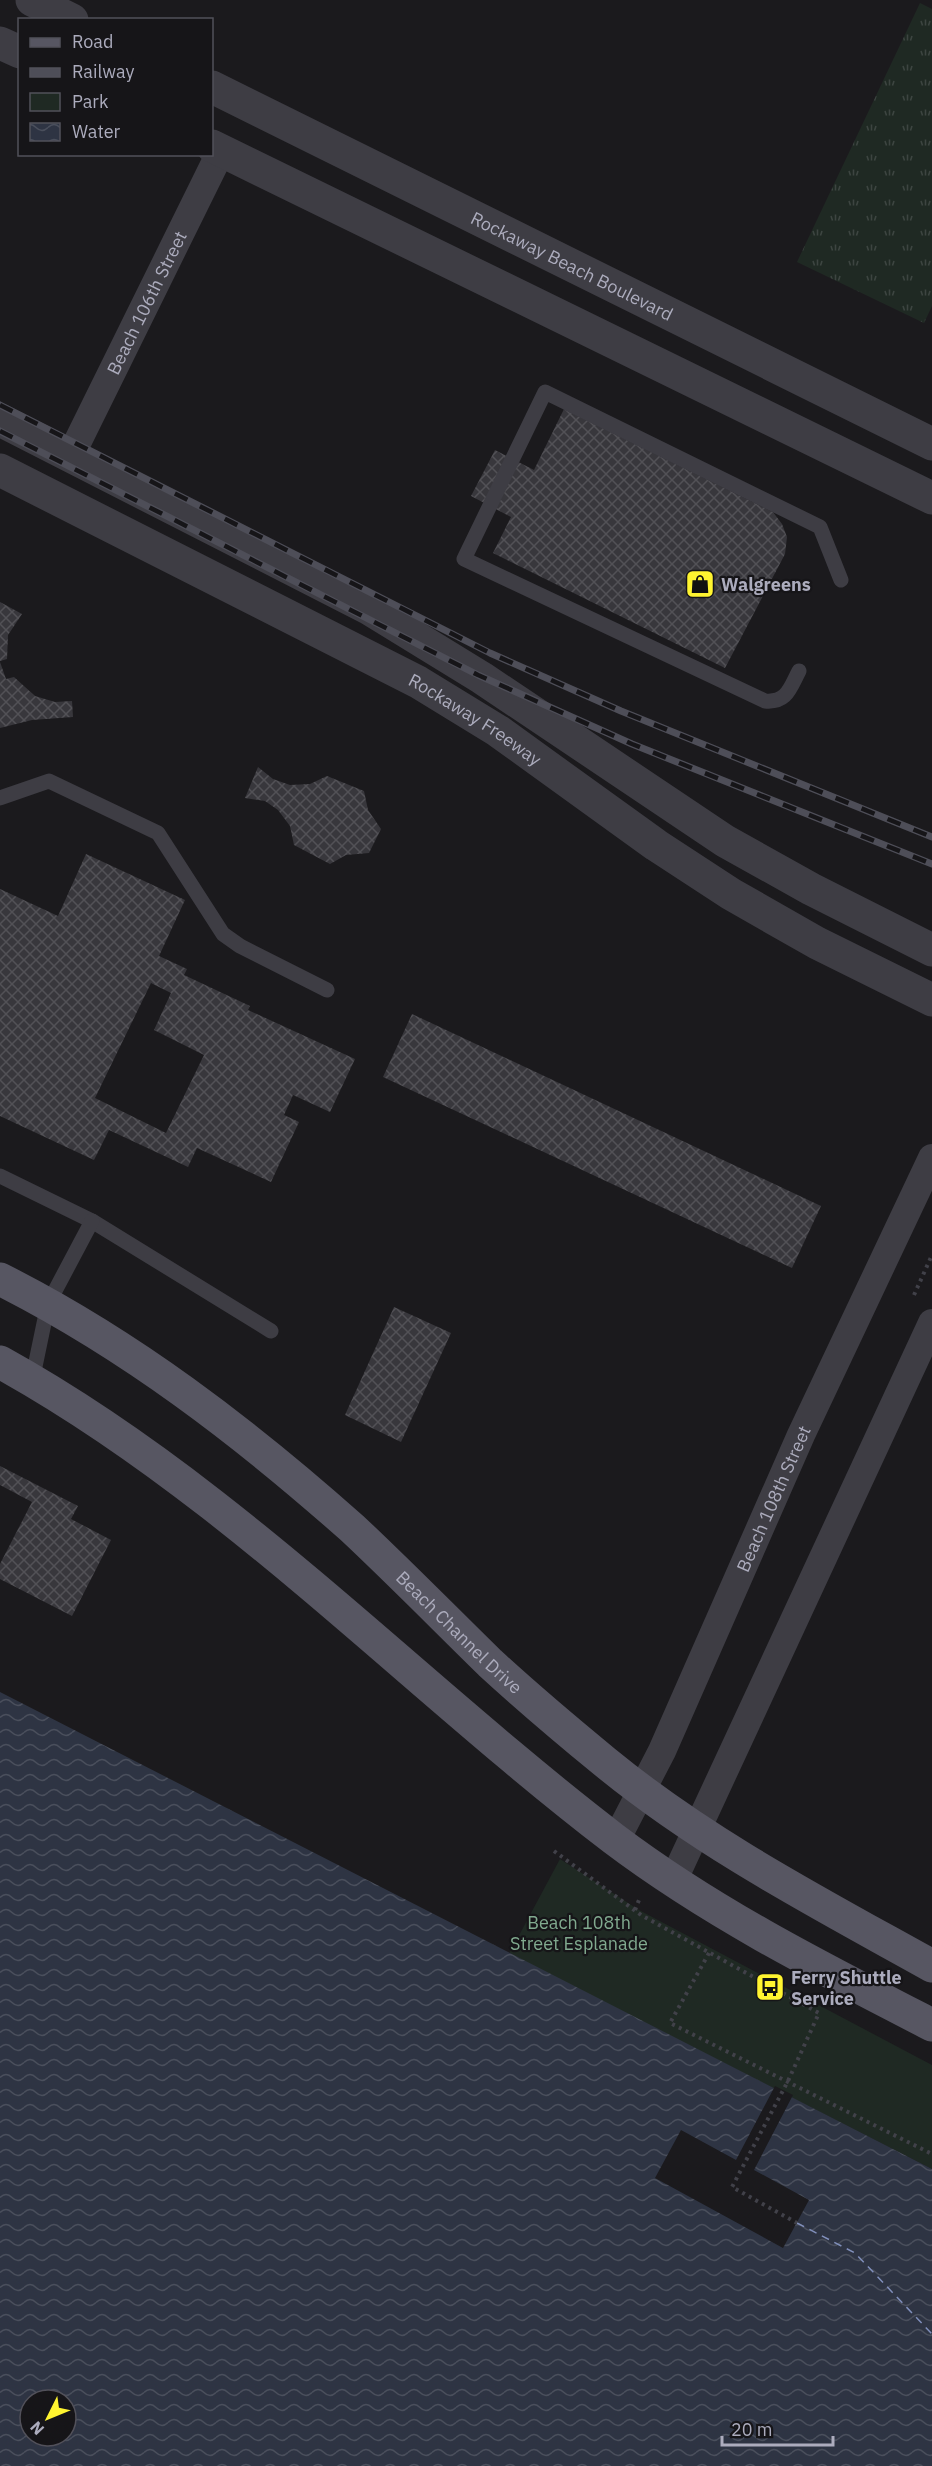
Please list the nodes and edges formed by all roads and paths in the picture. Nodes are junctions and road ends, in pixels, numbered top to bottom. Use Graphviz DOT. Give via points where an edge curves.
graph roads {
  1 [pos="32,0"];
  2 [pos="68,18"];
  3 [pos="0,43"];
  4 [pos="18,51"];
  5 [pos="213,87"];
  6 [pos="216,148"];
  7 [pos="212,156"];
  8 [pos="0,420"];
  9 [pos="932,444"];
  10 [pos="71,455"];
  11 [pos="0,470"];
  12 [pos="932,498"];
  13 [pos="841,580"];
  14 [pos="799,670"];
  15 [pos="0,798"];
  16 [pos="932,950"];
  17 [pos="327,990"];
  18 [pos="932,1000"];
  19 [pos="932,1158"];
  20 [pos="0,1176"];
  21 [pos="92,1221"];
  22 [pos="0,1279"];
  23 [pos="48,1304"];
  24 [pos="932,1323"];
  25 [pos="271,1331"];
  26 [pos="0,1362"];
  27 [pos="32,1381"];
  28 [pos="640,1791"];
  29 [pos="696,1831"];
  30 [pos="616,1840"];
  31 [pos="554,1851"];
  32 [pos="673,1881"];
  33 [pos="687,1931"];
  34 [pos="684,1939"];
  35 [pos="709,1953"];
  36 [pos="932,1966"];
  37 [pos="932,2025"];
  38 [pos="788,2081"];
  39 [pos="932,2154"];
  40 [pos="797,2223"];
  1 -- 2 [label="street"];
  3 -- 4 [label="street"];
  5 -- 9 [label="street, Rockaway Beach Boulevard"];
  6 -- 12 [label="street"];
  7 -- 10 [label="street, Beach 106th Street"];
  8 -- 10 [label="street, Rockaway Freeway"];
  10 -- 16 [label="street, Rockaway Freeway" via="368,608 482,678 725,841"];
  11 -- 18 [label="street, Rockaway Freeway" via="418,682 498,731 731,894 817,943"];
  13 -- 14 [label="lane" via="820,527 545,392 464,559 765,701 777,702 787,696"];
  15 -- 17 [label="lane" via="49,781 158,833 223,934"];
  19 -- 28 [label="street, Beach 108th Street" via="850,1327 662,1751"];
  20 -- 21 [label="lane"];
  21 -- 23 [label="lane"];
  21 -- 25 [label="lane"];
  22 -- 23 [label="main road, Beach Channel Drive"];
  23 -- 27 [label="lane"];
  23 -- 28 [label="main road, Beach Channel Drive" via="161,1376 265,1453 362,1538 504,1675"];
  24 -- 29 [label="street"];
  26 -- 27 [label="main road"];
  27 -- 30 [label="main road" via="117,1436 226,1516"];
  28 -- 29 [label="main road, Beach Channel Drive"];
  28 -- 30 [label="street, Beach 108th Street"];
  29 -- 32 [label="street"];
  29 -- 36 [label="main road, Beach Channel Drive"];
  30 -- 32 [label="main road"];
  31 -- 34 [label="path" via="641,1915"];
  32 -- 37 [label="main road" via="801,1956"];
  33 -- 34 [label="path"];
  34 -- 35 [label="path"];
  35 -- 38 [label="path" via="819,2013"];
  35 -- 38 [label="path" via="670,2023"];
  38 -- 39 [label="path"];
  38 -- 40 [label="path" via="732,2187"];
}
